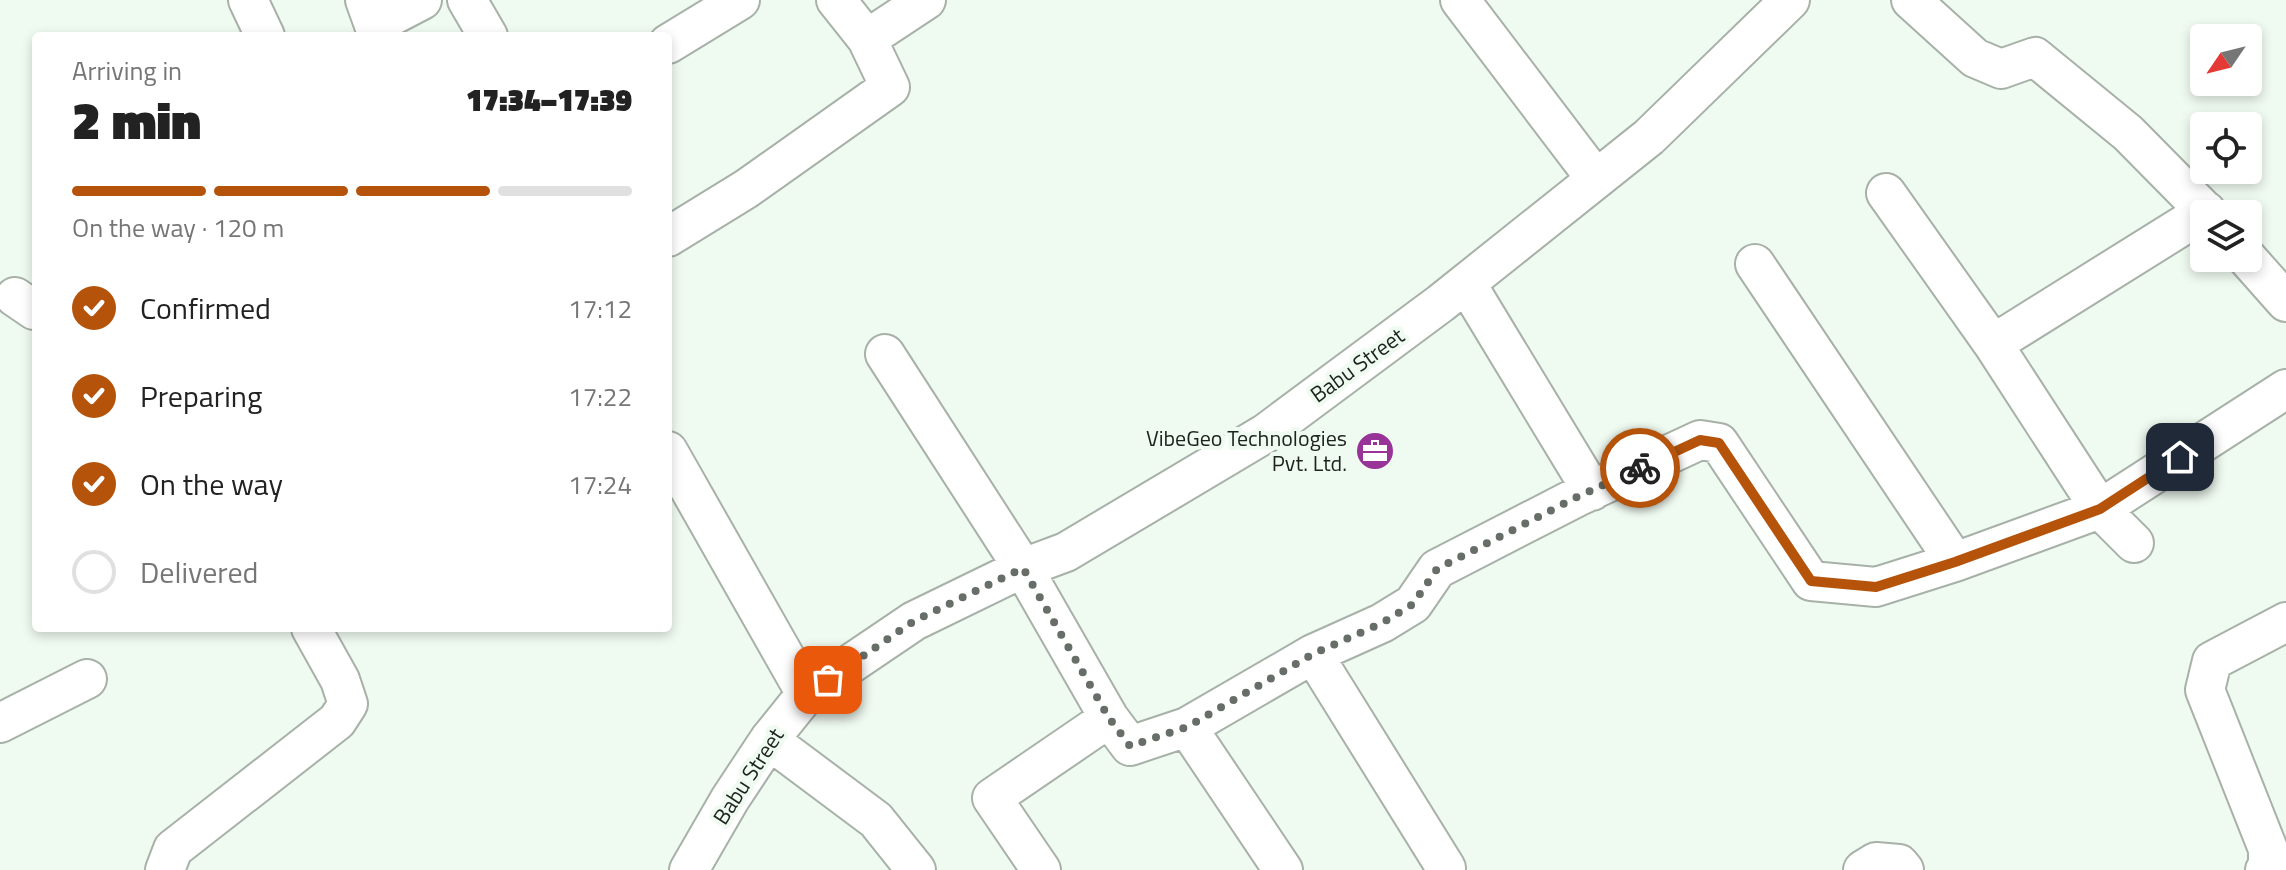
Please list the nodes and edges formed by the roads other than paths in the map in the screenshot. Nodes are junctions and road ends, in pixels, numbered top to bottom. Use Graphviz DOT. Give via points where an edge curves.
graph roads {
  1 [pos="248,0"];
  2 [pos="365,0"];
  3 [pos="422,0"];
  4 [pos="467,0"];
  5 [pos="740,0"];
  6 [pos="836,0"];
  7 [pos="926,0"];
  8 [pos="1460,0"];
  9 [pos="1790,0"];
  10 [pos="1911,0"];
  11 [pos="263,32"];
  12 [pos="486,32"];
  13 [pos="867,39"];
  14 [pos="672,42"];
  15 [pos="1596,179"];
  16 [pos="1886,193"];
  17 [pos="2195,200"];
  18 [pos="2190,222"];
  19 [pos="672,235"];
  20 [pos="1755,264"];
  21 [pos="2259,272"];
  22 [pos="1466,283"];
  23 [pos="2286,302"];
  24 [pos="1993,344"];
  25 [pos="885,354"];
  26 [pos="2286,389"];
  27 [pos="672,458"];
  28 [pos="1592,491"];
  29 [pos="2100,509"];
  30 [pos="2134,543"];
  31 [pos="1955,562"];
  32 [pos="1023,568"];
  33 [pos="2286,622"];
  34 [pos="313,632"];
  35 [pos="1313,654"];
  36 [pos="87,679"];
  37 [pos="806,694"];
  38 [pos="1109,718"];
  39 [pos="0,723"];
  40 [pos="1187,727"];
  41 [pos="769,740"];
  42 [pos="165,870"];
  43 [pos="689,870"];
  44 [pos="916,870"];
  45 [pos="1041,870"];
  46 [pos="1283,870"];
  47 [pos="1444,870"];
  48 [pos="1863,870"];
  49 [pos="1904,870"];
  50 [pos="2265,870"];
  1 -- 11 [label="street"];
  2 -- 3 [label="street" via="374,25"];
  4 -- 12 [label="street"];
  5 -- 14 [label="street"];
  6 -- 13 [label="street"];
  7 -- 13 [label="street"];
  8 -- 15 [label="street"];
  9 -- 15 [label="street, Babu Street" via="1649,137"];
  10 -- 17 [label="street" via="1975,58 2001,69 2035,57 2128,133"];
  13 -- 19 [label="street" via="890,87"];
  15 -- 22 [label="street, Babu Street"];
  16 -- 24 [label="street"];
  18 -- 24 [label="street"];
  20 -- 31 [label="street"];
  21 -- 23 [label="street"];
  22 -- 28 [label="street"];
  22 -- 32 [label="street, Babu Street" via="1266,433 1066,552"];
  24 -- 29 [label="street"];
  25 -- 32 [label="street"];
  26 -- 29 [label="street"];
  27 -- 37 [label="street"];
  28 -- 31 [label="street" via="1700,440 1719,443 1811,581 1876,587"];
  28 -- 35 [label="street" via="1437,569 1413,604"];
  29 -- 30 [label="street"];
  29 -- 31 [label="street"];
  32 -- 37 [label="street, Babu Street" via="914,621"];
  32 -- 38 [label="street"];
  33 -- 50 [label="street" via="2212,661 2205,690 2268,849"];
  34 -- 42 [label="street" via="348,704 337,721 173,849"];
  35 -- 40 [label="street"];
  35 -- 47 [label="street"];
  36 -- 39 [label="street"];
  37 -- 41 [label="street, Babu Street"];
  38 -- 40 [label="street" via="1130,746"];
  38 -- 45 [label="street" via="992,798"];
  40 -- 46 [label="street"];
  41 -- 43 [label="street, Babu Street"];
  41 -- 44 [label="street" via="876,820"];
  48 -- 49 [label="street" via="1876,862 1899,864"];
}
